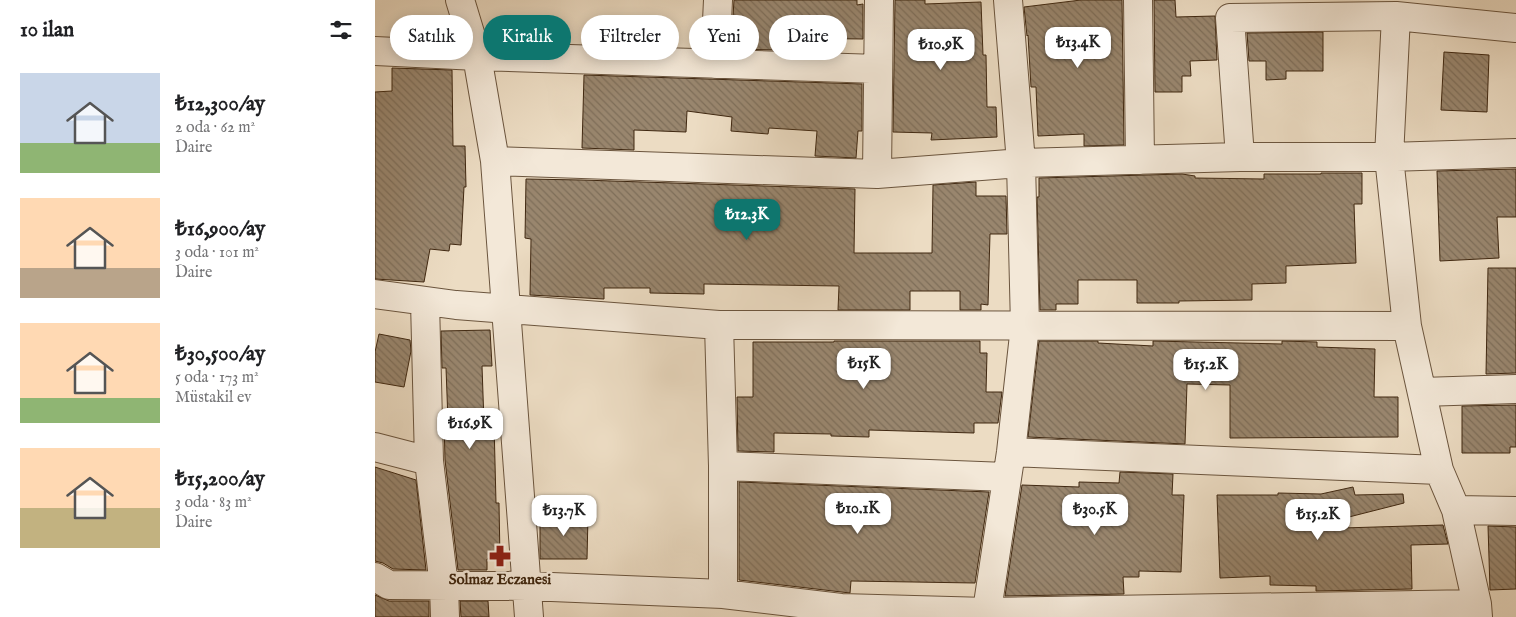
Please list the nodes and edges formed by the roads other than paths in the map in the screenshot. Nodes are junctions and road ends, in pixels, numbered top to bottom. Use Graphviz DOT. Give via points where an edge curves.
graph roads {
  1 [pos="459,0"];
  2 [pos="718,0"];
  3 [pos="879,0"];
  4 [pos="1008,0"];
  5 [pos="1138,0"];
  6 [pos="1396,16"];
  7 [pos="1516,28"];
  8 [pos="375,51"];
  9 [pos="477,56"];
  10 [pos="715,64"];
  11 [pos="878,69"];
  12 [pos="1516,153"];
  13 [pos="1240,157"];
  14 [pos="1389,157"];
  15 [pos="1140,160"];
  16 [pos="495,161"];
  17 [pos="1021,163"];
  18 [pos="877,174"];
  19 [pos="375,294"];
  20 [pos="425,302"];
  21 [pos="506,308"];
  22 [pos="719,325"];
  23 [pos="1025,326"];
  24 [pos="1407,326"];
  25 [pos="1516,388"];
  26 [pos="1422,392"];
  27 [pos="375,447"];
  28 [pos="429,461"];
  29 [pos="1009,464"];
  30 [pos="723,466"];
  31 [pos="1439,470"];
  32 [pos="1456,510"];
  33 [pos="1516,511"];
  34 [pos="375,578"];
  35 [pos="444,586"];
  36 [pos="527,586"];
  37 [pos="723,594"];
  38 [pos="1478,610"];
  39 [pos="1328,612"];
  40 [pos="841,613"];
  41 [pos="987,614"];
  42 [pos="445,617"];
  43 [pos="529,617"];
  1 -- 9 [label="street"];
  2 -- 10 [label="street"];
  3 -- 11 [label="street"];
  4 -- 17 [label="street"];
  5 -- 15 [label="street"];
  6 -- 7 [label="street"];
  6 -- 13 [label="street" via="1230,18"];
  6 -- 14 [label="street"];
  8 -- 9 [label="street"];
  9 -- 10 [label="street"];
  9 -- 16 [label="street"];
  10 -- 11 [label="street"];
  11 -- 18 [label="street"];
  12 -- 14 [label="street"];
  13 -- 14 [label="street"];
  13 -- 15 [label="street"];
  14 -- 24 [label="street"];
  15 -- 17 [label="street"];
  16 -- 18 [label="street"];
  16 -- 21 [label="street"];
  17 -- 18 [label="street"];
  17 -- 23 [label="street"];
  19 -- 20 [label="street"];
  20 -- 21 [label="street"];
  20 -- 28 [label="street"];
  21 -- 22 [label="street"];
  21 -- 36 [label="street"];
  22 -- 23 [label="street"];
  22 -- 30 [label="street"];
  23 -- 24 [label="street"];
  23 -- 29 [label="street"];
  24 -- 26 [label="street"];
  25 -- 26 [label="street"];
  26 -- 31 [label="street"];
  27 -- 28 [label="street"];
  28 -- 35 [label="street"];
  29 -- 30 [label="street"];
  29 -- 31 [label="street"];
  29 -- 41 [label="street"];
  30 -- 37 [label="street"];
  31 -- 32 [label="street"];
  32 -- 33 [label="street"];
  32 -- 38 [label="street"];
  34 -- 35 [label="street" via="389,585"];
  35 -- 36 [label="street"];
  35 -- 42 [label="street"];
  36 -- 37 [label="street"];
  36 -- 43 [label="street"];
  37 -- 40 [label="street"];
  38 -- 39 [label="street"];
  39 -- 41 [label="street"];
  40 -- 41 [label="street"];
}
